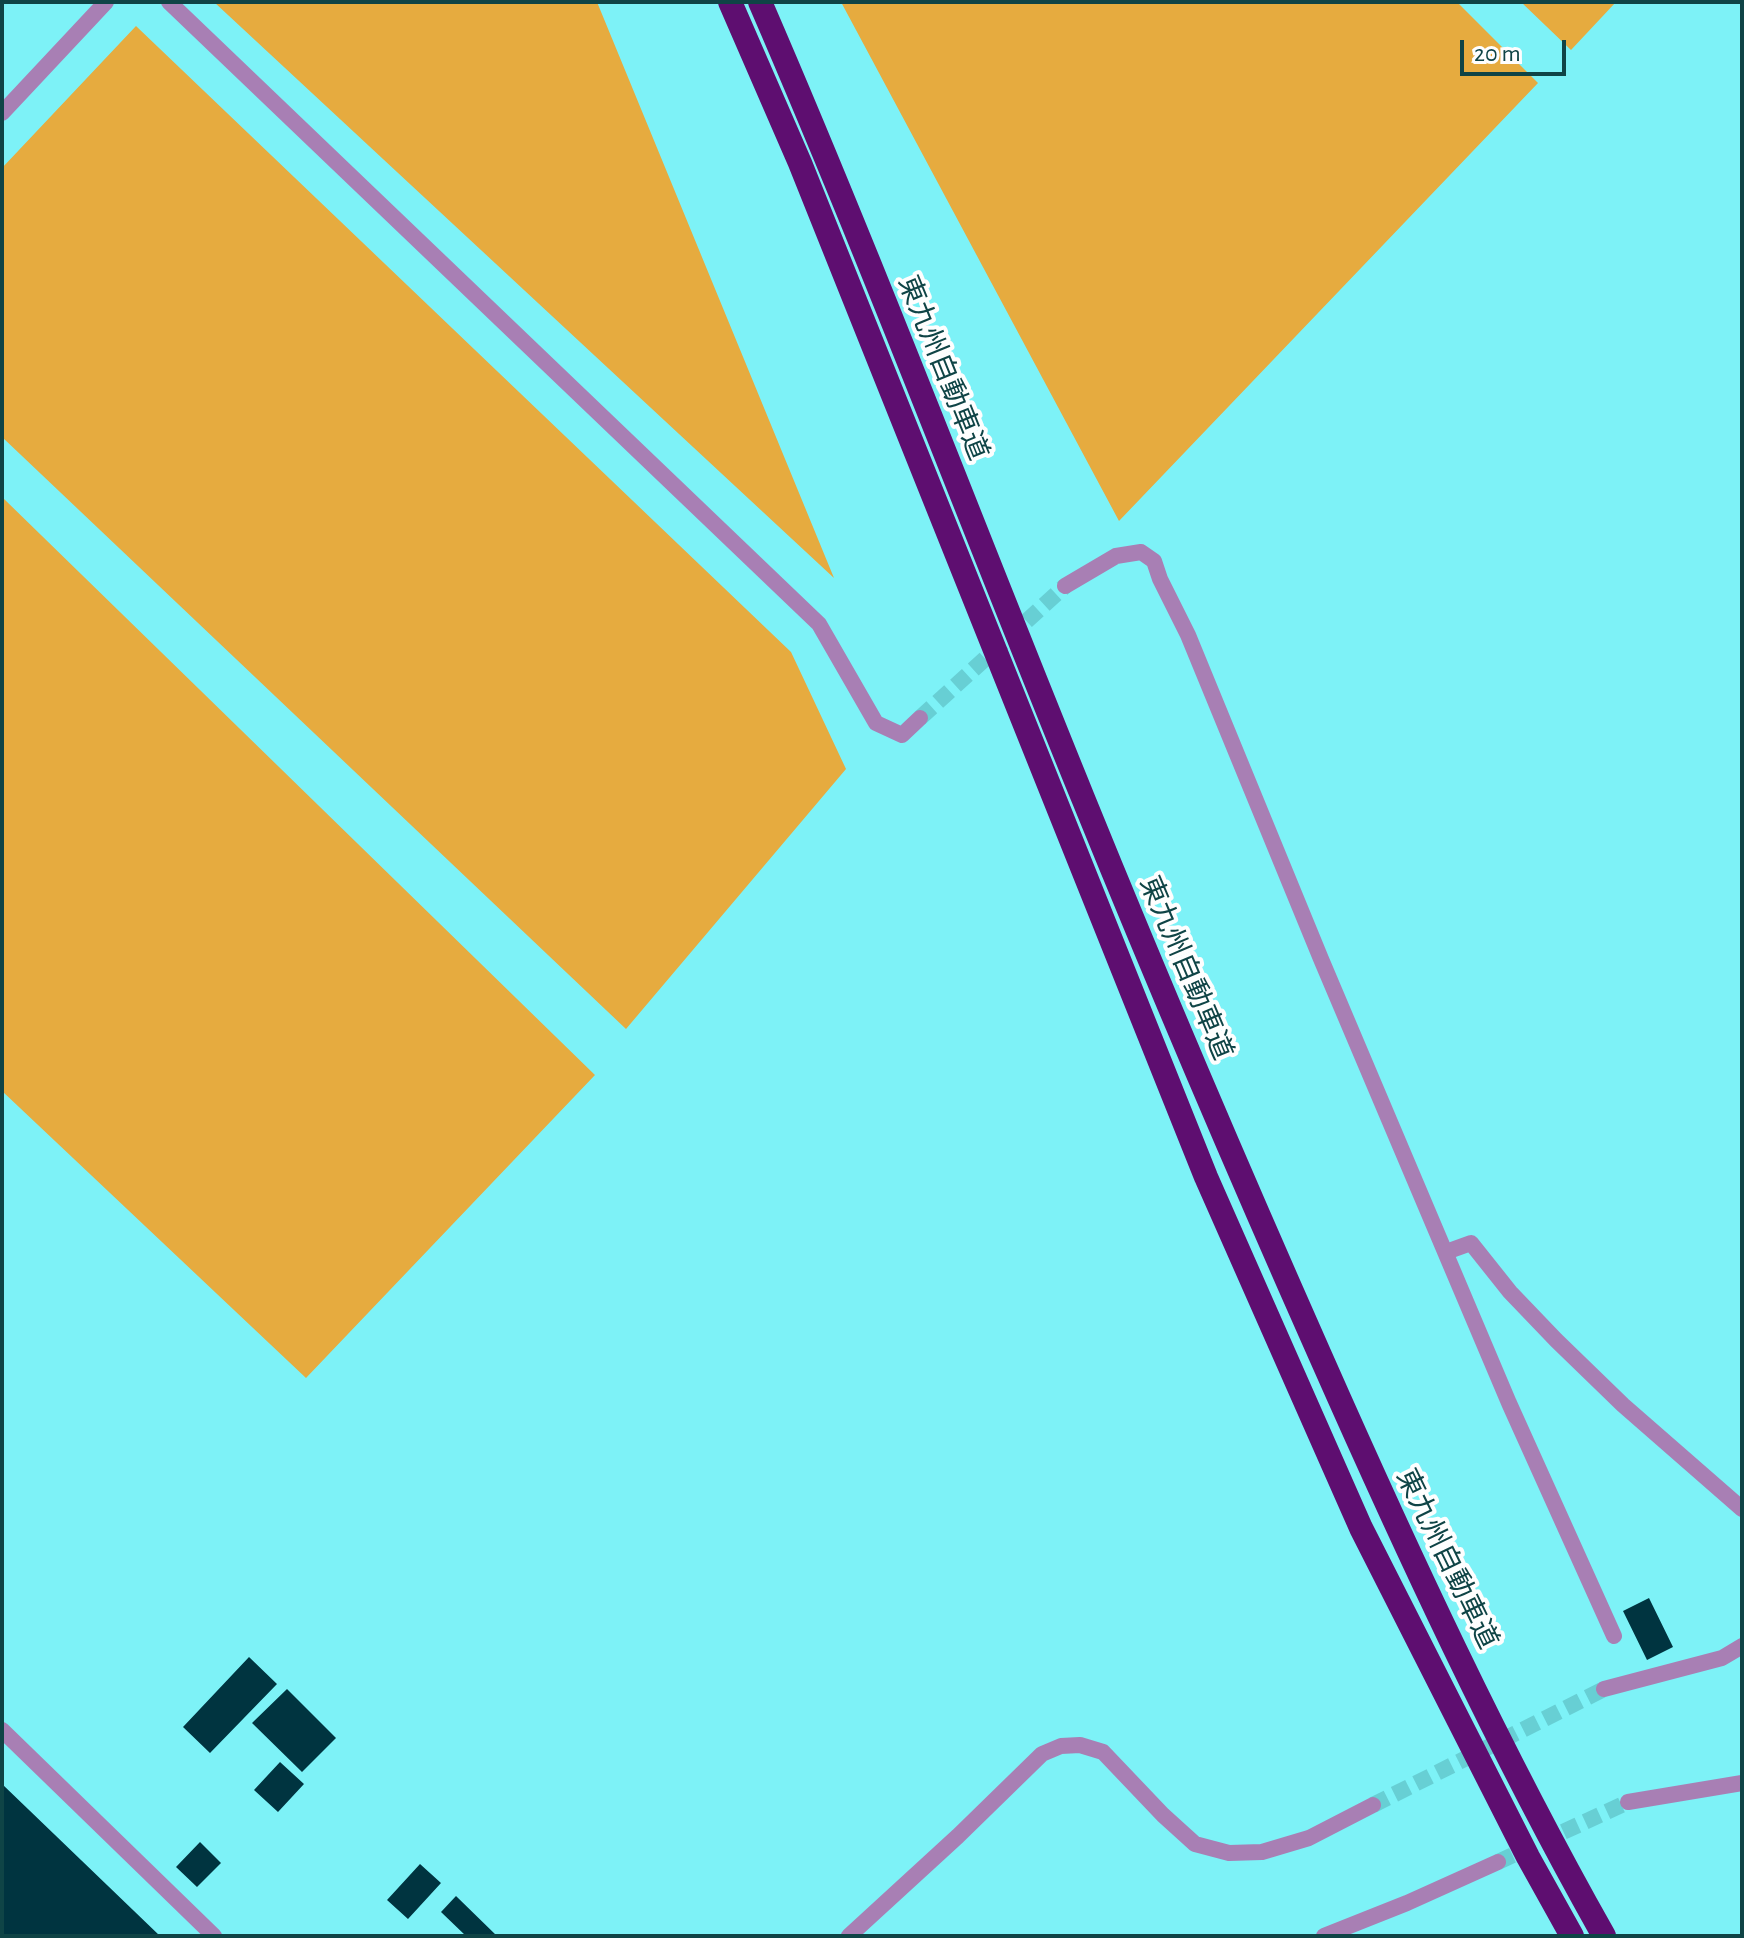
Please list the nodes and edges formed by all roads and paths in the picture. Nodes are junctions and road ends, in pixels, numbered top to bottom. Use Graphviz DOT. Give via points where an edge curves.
graph roads {
  1 [pos="106,2"];
  2 [pos="169,2"];
  3 [pos="730,2"];
  4 [pos="760,2"];
  5 [pos="2,113"];
  6 [pos="1065,586"];
  7 [pos="920,718"];
  8 [pos="1446,1252"];
  9 [pos="1742,1509"];
  10 [pos="1614,1636"];
  11 [pos="1742,1646"];
  12 [pos="1604,1689"];
  13 [pos="2,1730"];
  14 [pos="1742,1783"];
  15 [pos="1628,1802"];
  16 [pos="1373,1805"];
  17 [pos="1498,1862"];
  18 [pos="214,1936"];
  19 [pos="849,1936"];
  20 [pos="1324,1936"];
  21 [pos="1572,1936"];
  22 [pos="1604,1936"];
  1 -- 5 [label="street"];
  2 -- 7 [label="street" via="819,624 876,723 902,735"];
  3 -- 21 [label="highway, 東九州自動車道" via="800,163 1206,1177 1361,1528"];
  4 -- 22 [label="highway, 東九州自動車道" via="1238,1171 1393,1520 1552,1844"];
  6 -- 8 [label="street" via="1116,556 1141,552 1154,561"];
  8 -- 9 [label="street" via="1471,1243 1556,1340"];
  8 -- 10 [label="street"];
  11 -- 12 [label="street" via="1722,1658"];
  13 -- 18 [label="street"];
  14 -- 15 [label="street"];
  16 -- 19 [label="street" via="1309,1838 1262,1852 1229,1853 1195,1844 1103,1752 1061,1746 1042,1754"];
  17 -- 20 [label="street"];
}
